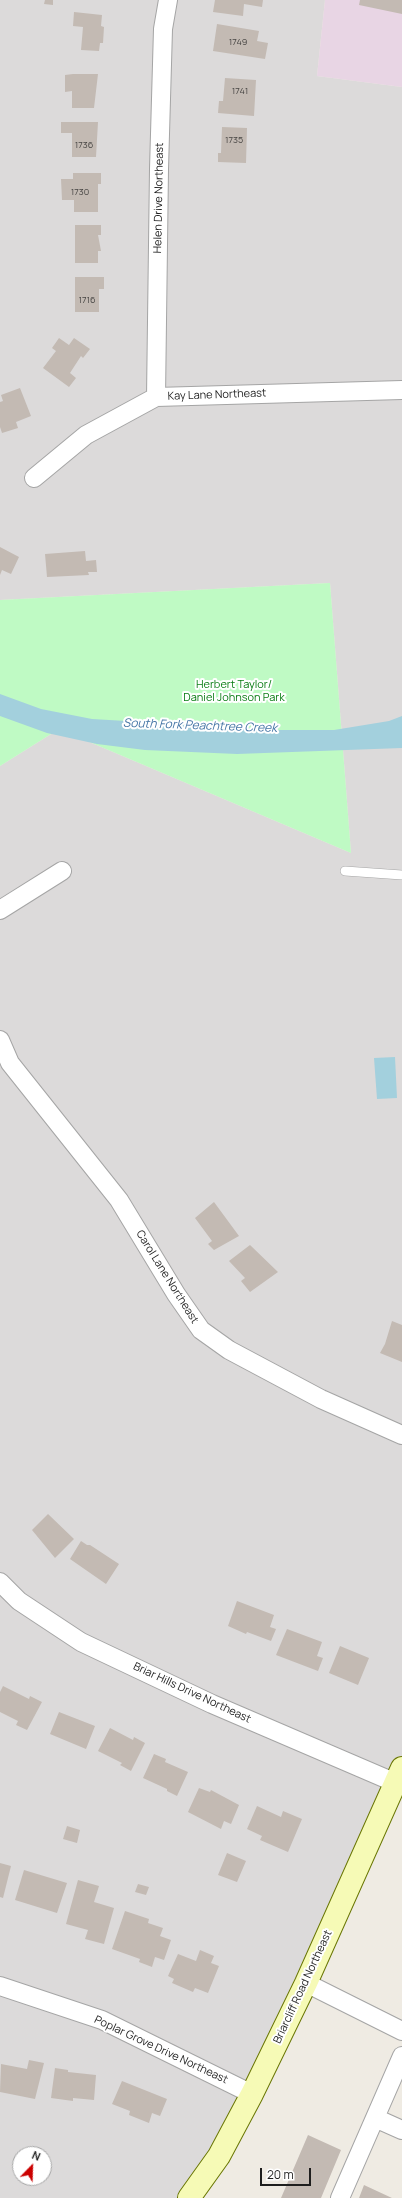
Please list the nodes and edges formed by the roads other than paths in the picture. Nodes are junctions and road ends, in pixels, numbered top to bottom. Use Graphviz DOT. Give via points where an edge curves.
graph roads {
  1 [pos="168,0"];
  2 [pos="402,390"];
  3 [pos="156,397"];
  4 [pos="34,478"];
  5 [pos="62,871"];
  6 [pos="345,871"];
  7 [pos="402,875"];
  8 [pos="0,910"];
  9 [pos="0,1040"];
  10 [pos="402,1435"];
  11 [pos="0,1582"];
  12 [pos="399,1776"];
  13 [pos="306,1983"];
  14 [pos="0,1986"];
  15 [pos="402,2031"];
  16 [pos="402,2056"];
  17 [pos="252,2094"];
  18 [pos="375,2118"];
  19 [pos="402,2130"];
  20 [pos="190,2198"];
  21 [pos="340,2198"];
  1 -- 3 [label="street, Helen Drive Northeast" via="164,29 159,169"];
  2 -- 3 [label="street, Kay Lane Northeast"];
  3 -- 4 [label="street, Kay Lane Northeast" via="86,435"];
  5 -- 8 [label="street"];
  6 -- 7 [label="lane"];
  9 -- 10 [label="street, Carol Lane Northeast" via="10,1063 119,1200 201,1330 229,1350 321,1399"];
  11 -- 12 [label="street, Briar Hills Drive Northeast" via="19,1602 81,1642 212,1704"];
  12 -- 13 [label="main road, Briarcliff Road Northeast"];
  13 -- 15 [label="street"];
  13 -- 17 [label="main road, Briarcliff Road Northeast"];
  14 -- 17 [label="street, Poplar Grove Drive Northeast" via="102,2020"];
  16 -- 18 [label="street"];
  17 -- 20 [label="main road, Briarcliff Road Northeast" via="218,2156"];
  18 -- 19 [label="street"];
  18 -- 21 [label="street"];
}
